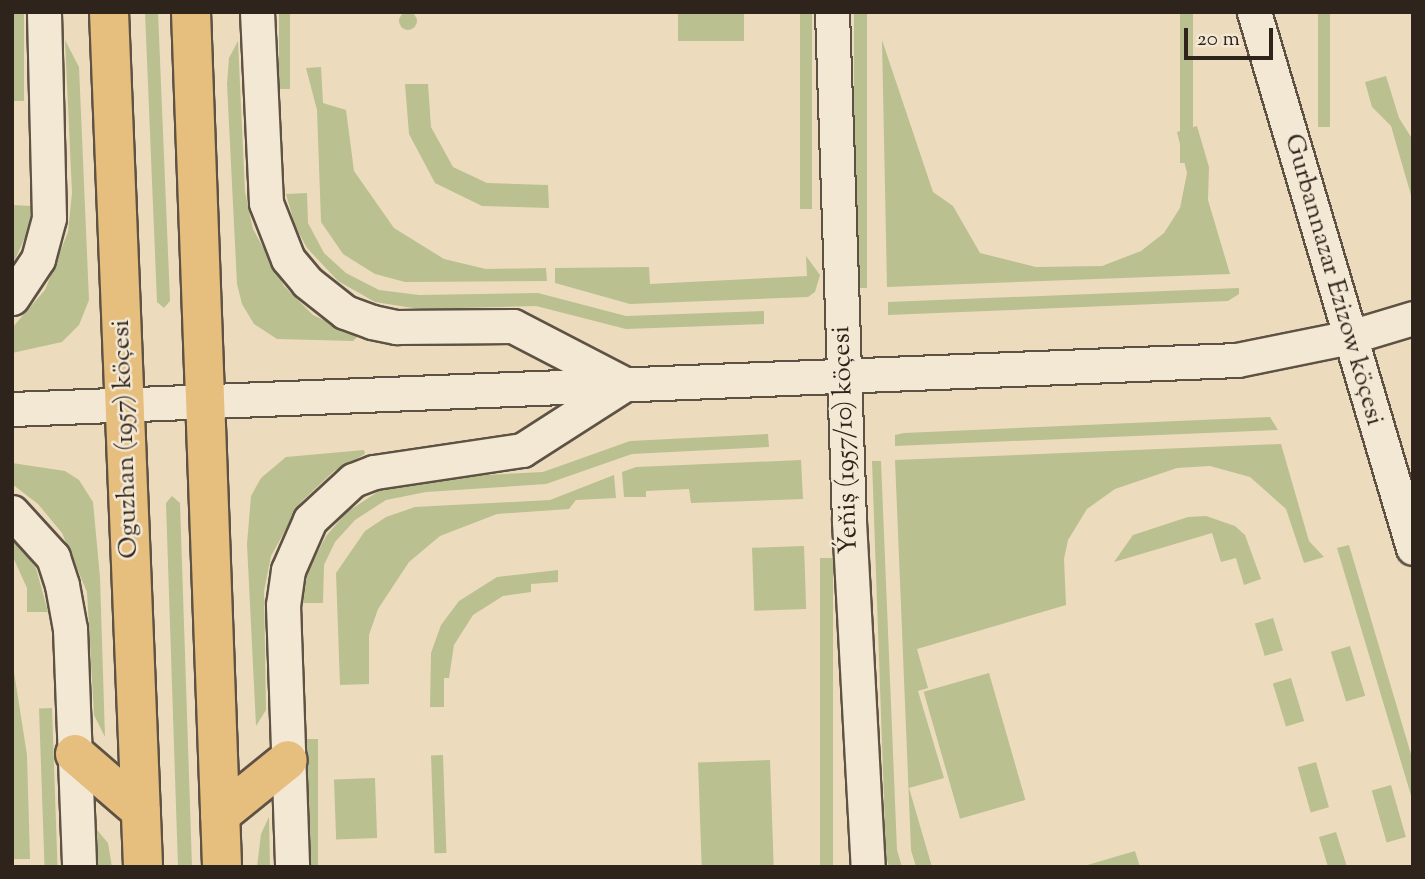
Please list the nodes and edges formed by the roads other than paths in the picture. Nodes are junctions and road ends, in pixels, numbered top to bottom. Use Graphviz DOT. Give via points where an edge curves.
graph roads {
  1 [pos="44,12"];
  2 [pos="257,12"];
  3 [pos="832,12"];
  4 [pos="1254,12"];
  5 [pos="106,15"];
  6 [pos="197,20"];
  7 [pos="12,298"];
  8 [pos="1413,318"];
  9 [pos="1350,337"];
  10 [pos="843,376"];
  11 [pos="625,384"];
  12 [pos="205,401"];
  13 [pos="125,405"];
  14 [pos="12,409"];
  15 [pos="12,512"];
  16 [pos="1413,548"];
  17 [pos="75,754"];
  18 [pos="288,760"];
  19 [pos="141,811"];
  20 [pos="220,815"];
  21 [pos="79,867"];
  22 [pos="143,867"];
  23 [pos="222,867"];
  24 [pos="292,867"];
  25 [pos="868,867"];
  1 -- 7 [label="street" via="49,218 38,259"];
  2 -- 11 [label="street" via="266,203 288,258 307,282 345,312 372,322 396,327 513,326"];
  3 -- 10 [label="street, Ýeňiş (1957/10) köçesi"];
  4 -- 9 [label="street, Gurbannazar Ezizow köçesi"];
  5 -- 13 [label="main road, Oguzhan (1957) köçesi"];
  6 -- 12 [label="main road"];
  8 -- 9 [label="street"];
  9 -- 10 [label="street" via="1237,360"];
  9 -- 16 [label="street, Gurbannazar Ezizow köçesi"];
  10 -- 11 [label="street"];
  10 -- 25 [label="street, Ýeňiş (1957/10) köçesi"];
  11 -- 12 [label="street"];
  11 -- 18 [label="street" via="522,450 405,464 353,480 310,520 288,570 283,605"];
  12 -- 13 [label="street"];
  12 -- 20 [label="main road"];
  13 -- 14 [label="street"];
  13 -- 19 [label="main road, Oguzhan (1957) köçesi"];
  15 -- 17 [label="street" via="53,558 62,585 70,629"];
  17 -- 19 [label="main road"];
  17 -- 21 [label="street"];
  18 -- 20 [label="main road"];
  18 -- 24 [label="street"];
  19 -- 22 [label="main road, Oguzhan (1957) köçesi"];
  20 -- 23 [label="main road"];
}
